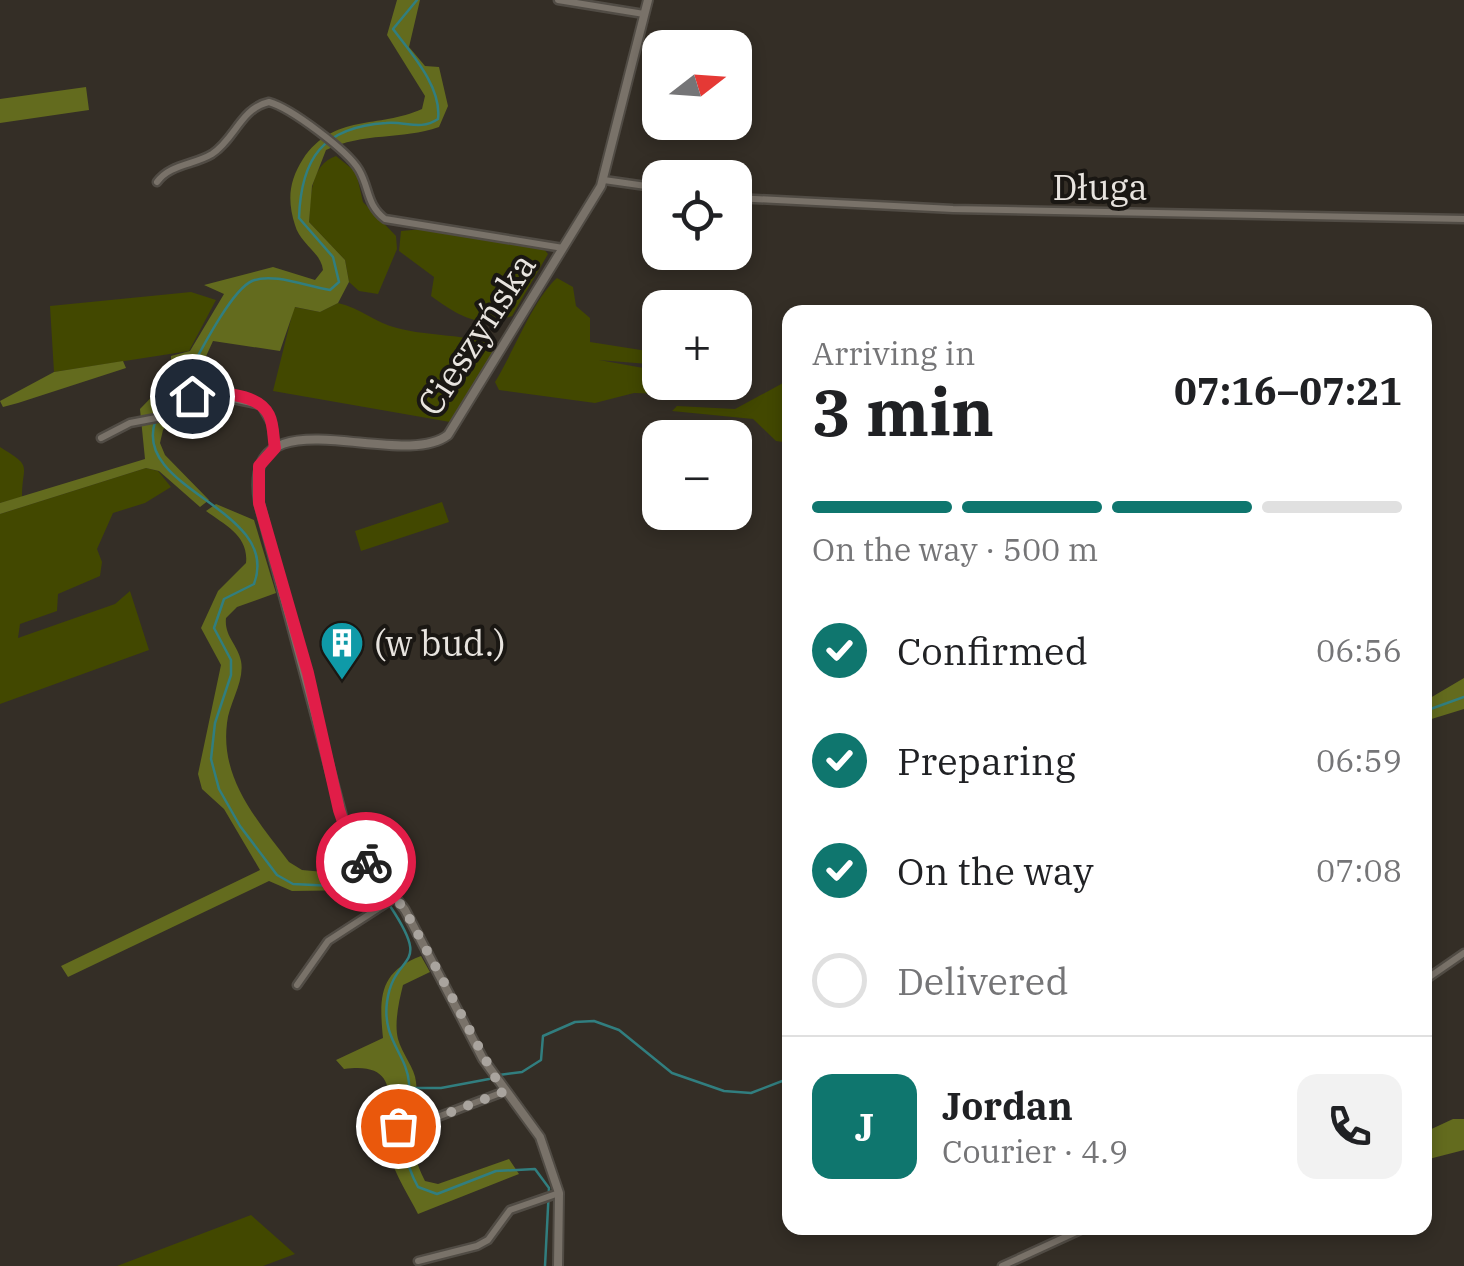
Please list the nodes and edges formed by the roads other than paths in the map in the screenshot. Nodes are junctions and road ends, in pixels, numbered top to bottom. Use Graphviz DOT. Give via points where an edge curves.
graph roads {
  1 [pos="558,0"];
  2 [pos="648,0"];
  3 [pos="644,14"];
  4 [pos="604,180"];
  5 [pos="157,182"];
  6 [pos="642,185"];
  7 [pos="752,199"];
  8 [pos="1464,219"];
  9 [pos="563,248"];
  10 [pos="101,438"];
  11 [pos="275,448"];
  12 [pos="394,898"];
  13 [pos="1464,953"];
  14 [pos="1432,975"];
  15 [pos="296,984"];
  16 [pos="503,1092"];
  17 [pos="402,1127"];
  18 [pos="557,1194"];
  19 [pos="1070,1235"];
  20 [pos="418,1261"];
  21 [pos="558,1266"];
  22 [pos="1002,1266"];
  1 -- 3 [label="street"];
  2 -- 3 [label="street, Cieszyńska"];
  3 -- 4 [label="street, Cieszyńska"];
  4 -- 6 [label="street"];
  4 -- 9 [label="street, Cieszyńska"];
  5 -- 9 [label="street" via="213,153 246,113 278,104 360,171 373,208 390,221"];
  7 -- 8 [label="street, Długa"];
  9 -- 11 [label="street, Cieszyńska" via="443,440 414,446 311,439"];
  10 -- 11 [label="street" via="130,423 161,419 204,394 253,400 269,416"];
  11 -- 12 [label="street" via="259,466 259,503 339,810 355,850"];
  12 -- 15 [label="street" via="328,941"];
  12 -- 16 [label="street"];
  13 -- 14 [label="street"];
  16 -- 17 [label="street"];
  16 -- 18 [label="street" via="540,1137"];
  18 -- 20 [label="street" via="510,1210 477,1246"];
  18 -- 21 [label="street"];
  19 -- 22 [label="street"];
}
